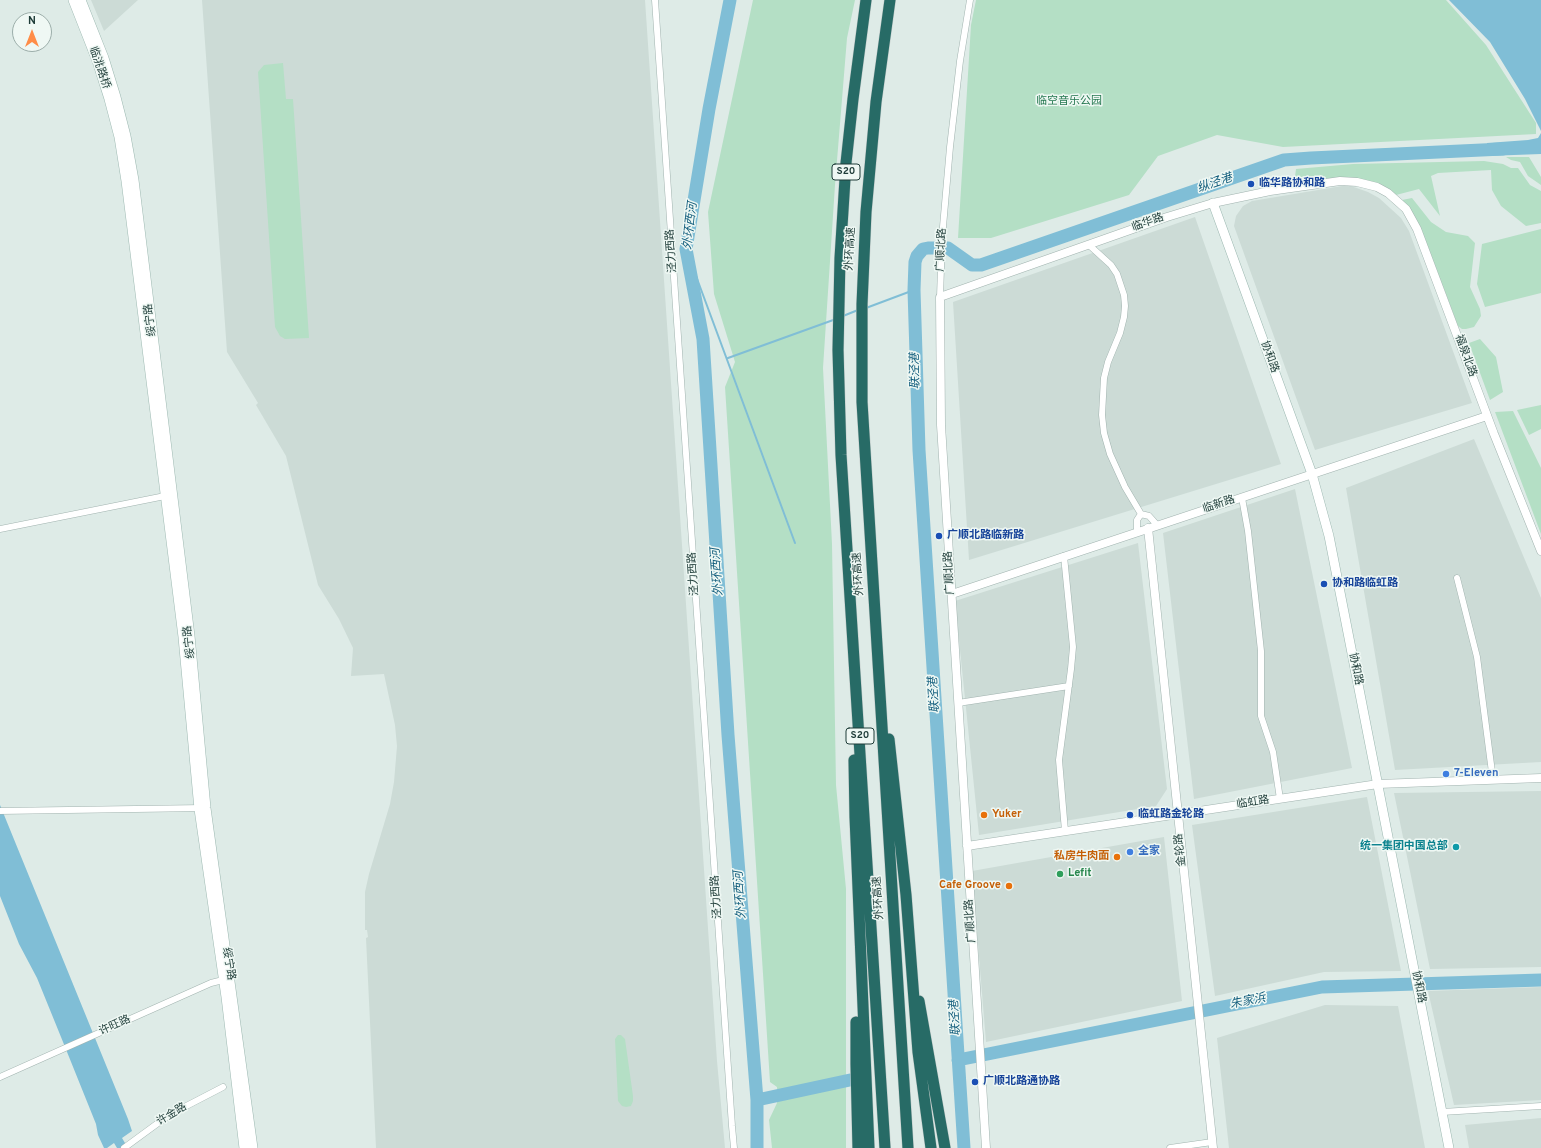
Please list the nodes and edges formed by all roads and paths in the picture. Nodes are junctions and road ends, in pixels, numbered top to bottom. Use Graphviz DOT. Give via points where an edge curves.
graph roads {
  1 [pos="73,0"];
  2 [pos="81,0"];
  3 [pos="655,0"];
  4 [pos="866,0"];
  5 [pos="890,0"];
  6 [pos="970,0"];
  7 [pos="122,137"];
  8 [pos="1364,183"];
  9 [pos="1213,203"];
  10 [pos="1089,245"];
  11 [pos="940,297"];
  12 [pos="1487,416"];
  13 [pos="1312,474"];
  14 [pos="166,496"];
  15 [pos="1242,498"];
  16 [pos="1141,514"];
  17 [pos="1157,526"];
  18 [pos="1148,528"];
  19 [pos="0,529"];
  20 [pos="1137,532"];
  21 [pos="1541,551"];
  22 [pos="1064,556"];
  23 [pos="1457,578"];
  24 [pos="952,594"];
  25 [pos="874,612"];
  26 [pos="852,613"];
  27 [pos="1069,686"];
  28 [pos="958,703"];
  29 [pos="1541,778"];
  30 [pos="1493,780"];
  31 [pos="1378,784"];
  32 [pos="1280,799"];
  33 [pos="203,808"];
  34 [pos="0,811"];
  35 [pos="1178,814"];
  36 [pos="1066,831"];
  37 [pos="967,846"];
  38 [pos="909,944"];
  39 [pos="860,951"];
  40 [pos="227,979"];
  41 [pos="0,1077"];
  42 [pos="223,1087"];
  43 [pos="1541,1106"];
  44 [pos="1442,1112"];
  45 [pos="1213,1145"];
  46 [pos="126,1146"];
  47 [pos="244,1148"];
  48 [pos="253,1148"];
  49 [pos="734,1148"];
  50 [pos="858,1148"];
  51 [pos="869,1148"];
  52 [pos="885,1148"];
  53 [pos="908,1148"];
  54 [pos="931,1148"];
  55 [pos="945,1148"];
  56 [pos="986,1148"];
  57 [pos="1170,1148"];
  58 [pos="1449,1148"];
  1 -- 7 [label="main road, 临洮路桥"];
  2 -- 7 [label="main road, 临洮路桥" via="109,72"];
  3 -- 49 [label="street, 泾力西路"];
  4 -- 26 [label="highway, 外环高速 / S20" via="846,163 838,309 841,454"];
  5 -- 25 [label="highway, 外环高速 / S20" via="870,166 862,301 864,454"];
  6 -- 11 [label="street, 广顺北路" via="951,132"];
  7 -- 14 [label="main road, 绥宁路"];
  7 -- 33 [label="main road, 绥宁路" via="138,209 190,636"];
  8 -- 9 [label="street, 临华路" via="1329,182"];
  8 -- 12 [label="street, 福泉北路" via="1388,193 1406,209 1414,222"];
  9 -- 10 [label="street, 临华路"];
  9 -- 13 [label="main road, 协和路"];
  10 -- 11 [label="street, 临华路"];
  10 -- 16 [label="street" via="1111,265 1124,295 1124,317 1104,378 1102,415 1110,454 1124,486"];
  11 -- 24 [label="street, 广顺北路" via="941,425"];
  12 -- 13 [label="street, 临新路"];
  12 -- 21 [label="street, 福泉北路"];
  13 -- 15 [label="street, 临新路"];
  13 -- 31 [label="main road, 协和路" via="1329,536"];
  14 -- 19 [label="street"];
  14 -- 33 [label="main road, 绥宁路"];
  15 -- 17 [label="street, 临新路"];
  15 -- 32 [label="street" via="1261,651 1261,716 1273,752"];
  16 -- 17 [label="street" via="1149,516"];
  16 -- 20 [label="street" via="1137,520"];
  17 -- 18 [label="street, 临新路"];
  18 -- 20 [label="street, 临新路"];
  18 -- 35 [label="street, 金轮路"];
  20 -- 22 [label="street, 临新路"];
  22 -- 24 [label="street, 临新路"];
  22 -- 27 [label="street" via="1072,647"];
  23 -- 30 [label="street" via="1477,657"];
  24 -- 28 [label="street, 广顺北路"];
  25 -- 38 [label="highway" via="898,811"];
  25 -- 53 [label="highway, 外环高速 / S20"];
  26 -- 39 [label="highway"];
  26 -- 52 [label="highway, 外环高速 / S20"];
  27 -- 28 [label="street"];
  27 -- 36 [label="street" via="1059,760"];
  28 -- 37 [label="street, 广顺北路"];
  29 -- 30 [label="street, 临虹路"];
  30 -- 31 [label="street, 临虹路"];
  31 -- 32 [label="street, 临虹路"];
  31 -- 44 [label="main road, 协和路"];
  32 -- 35 [label="street, 临虹路"];
  33 -- 34 [label="street"];
  33 -- 40 [label="main road, 绥宁路"];
  35 -- 36 [label="street, 临虹路"];
  35 -- 45 [label="street, 金轮路"];
  36 -- 37 [label="street, 临虹路"];
  37 -- 56 [label="street, 广顺北路"];
  38 -- 54 [label="highway" via="918,1052"];
  38 -- 55 [label="highway"];
  39 -- 50 [label="highway" via="856,1041"];
  39 -- 51 [label="highway"];
  40 -- 41 [label="street, 许旺路" via="211,983"];
  40 -- 47 [label="main road, 绥宁路"];
  40 -- 48 [label="main road, 绥宁路"];
  42 -- 46 [label="street, 许金路" via="169,1115"];
  43 -- 44 [label="street"];
  44 -- 58 [label="main road, 协和路"];
  45 -- 57 [label="street"];
}
